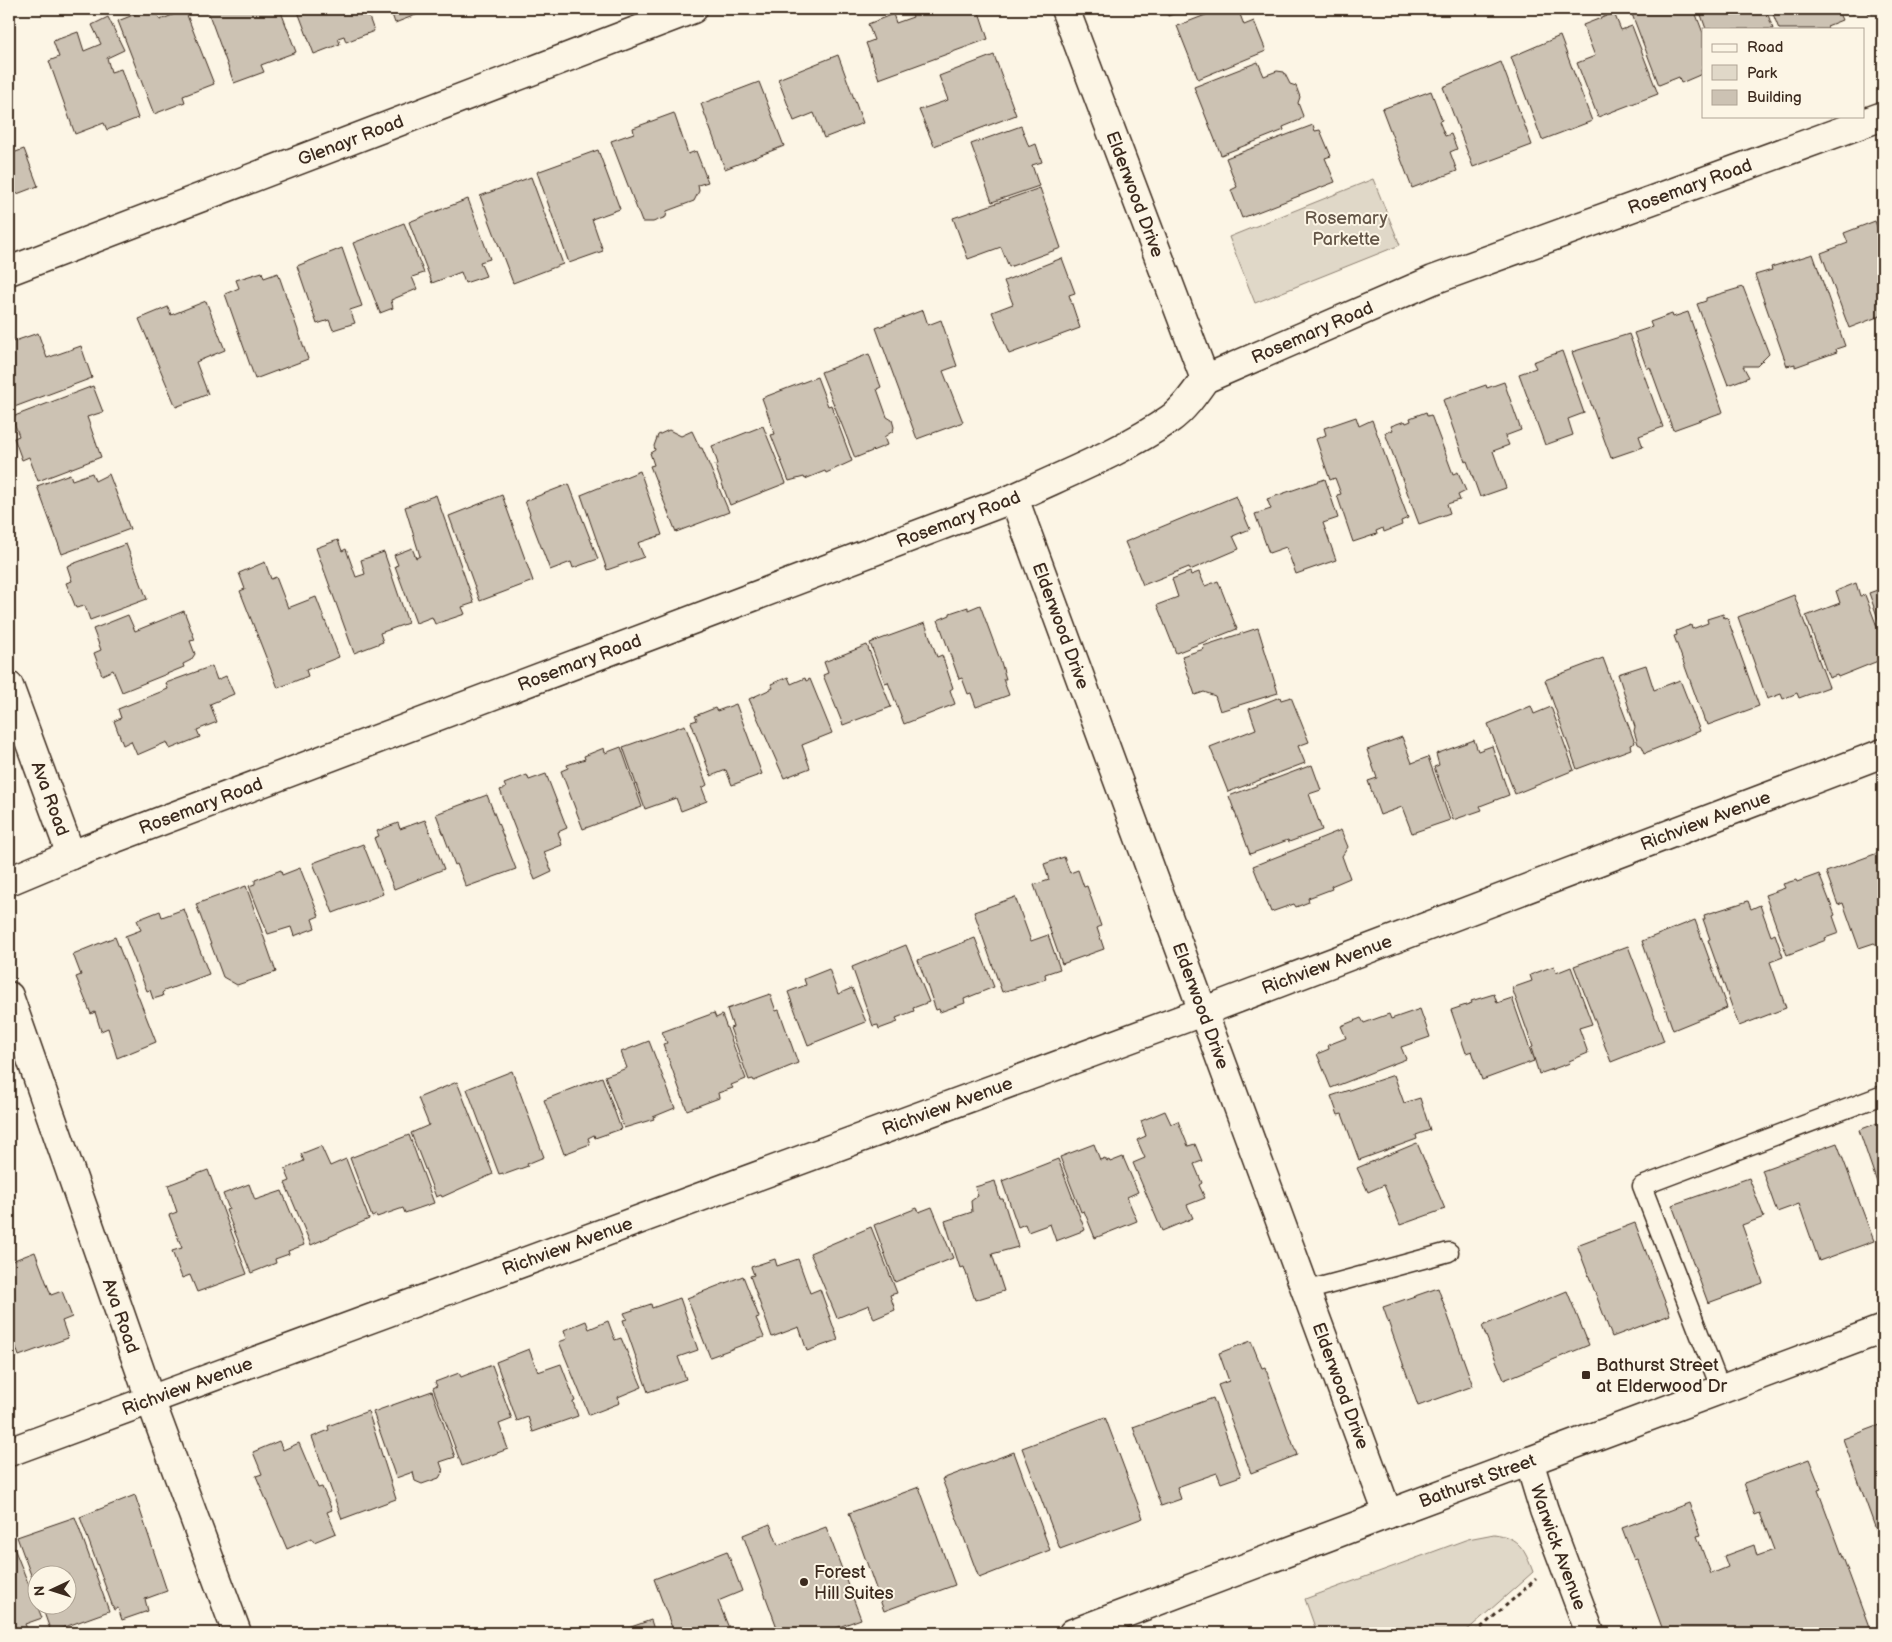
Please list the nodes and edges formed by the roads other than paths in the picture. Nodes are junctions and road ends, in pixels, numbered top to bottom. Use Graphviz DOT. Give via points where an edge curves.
graph roads {
  1 [pos="693,9"];
  2 [pos="1065,9"];
  3 [pos="1883,116"];
  4 [pos="9,271"];
  5 [pos="1206,379"];
  6 [pos="1014,498"];
  7 [pos="9,686"];
  8 [pos="1883,753"];
  9 [pos="71,855"];
  10 [pos="9,881"];
  11 [pos="9,996"];
  12 [pos="1202,1012"];
  13 [pos="1883,1095"];
  14 [pos="1449,1252"];
  15 [pos="1305,1291"];
  16 [pos="1883,1329"];
  17 [pos="1721,1390"];
  18 [pos="150,1399"];
  19 [pos="9,1452"];
  20 [pos="1530,1461"];
  21 [pos="1388,1514"];
  22 [pos="237,1633"];
  23 [pos="1073,1633"];
  24 [pos="1590,1633"];
  1 -- 4 [label="street, Glenayr Road"];
  2 -- 5 [label="street, Elderwood Drive"];
  3 -- 5 [label="street, Rosemary Road" via="1433,280"];
  5 -- 6 [label="street, Rosemary Road" via="1171,419 1129,444"];
  6 -- 9 [label="street, Rosemary Road"];
  6 -- 12 [label="street, Elderwood Drive"];
  7 -- 9 [label="street, Ava Road"];
  8 -- 12 [label="street, Richview Avenue"];
  9 -- 10 [label="street, Rosemary Road"];
  11 -- 18 [label="street, Ava Road"];
  12 -- 15 [label="street, Elderwood Drive"];
  12 -- 18 [label="street, Richview Avenue"];
  13 -- 17 [label="lane" via="1642,1186"];
  14 -- 15 [label="lane"];
  15 -- 21 [label="street, Elderwood Drive"];
  16 -- 17 [label="street, Bathurst Street"];
  17 -- 20 [label="street, Bathurst Street"];
  18 -- 19 [label="street, Richview Avenue"];
  18 -- 22 [label="street, Ava Road"];
  20 -- 21 [label="street, Bathurst Street"];
  20 -- 24 [label="street, Warwick Avenue" via="1547,1518"];
  21 -- 23 [label="street, Bathurst Street"];
}
